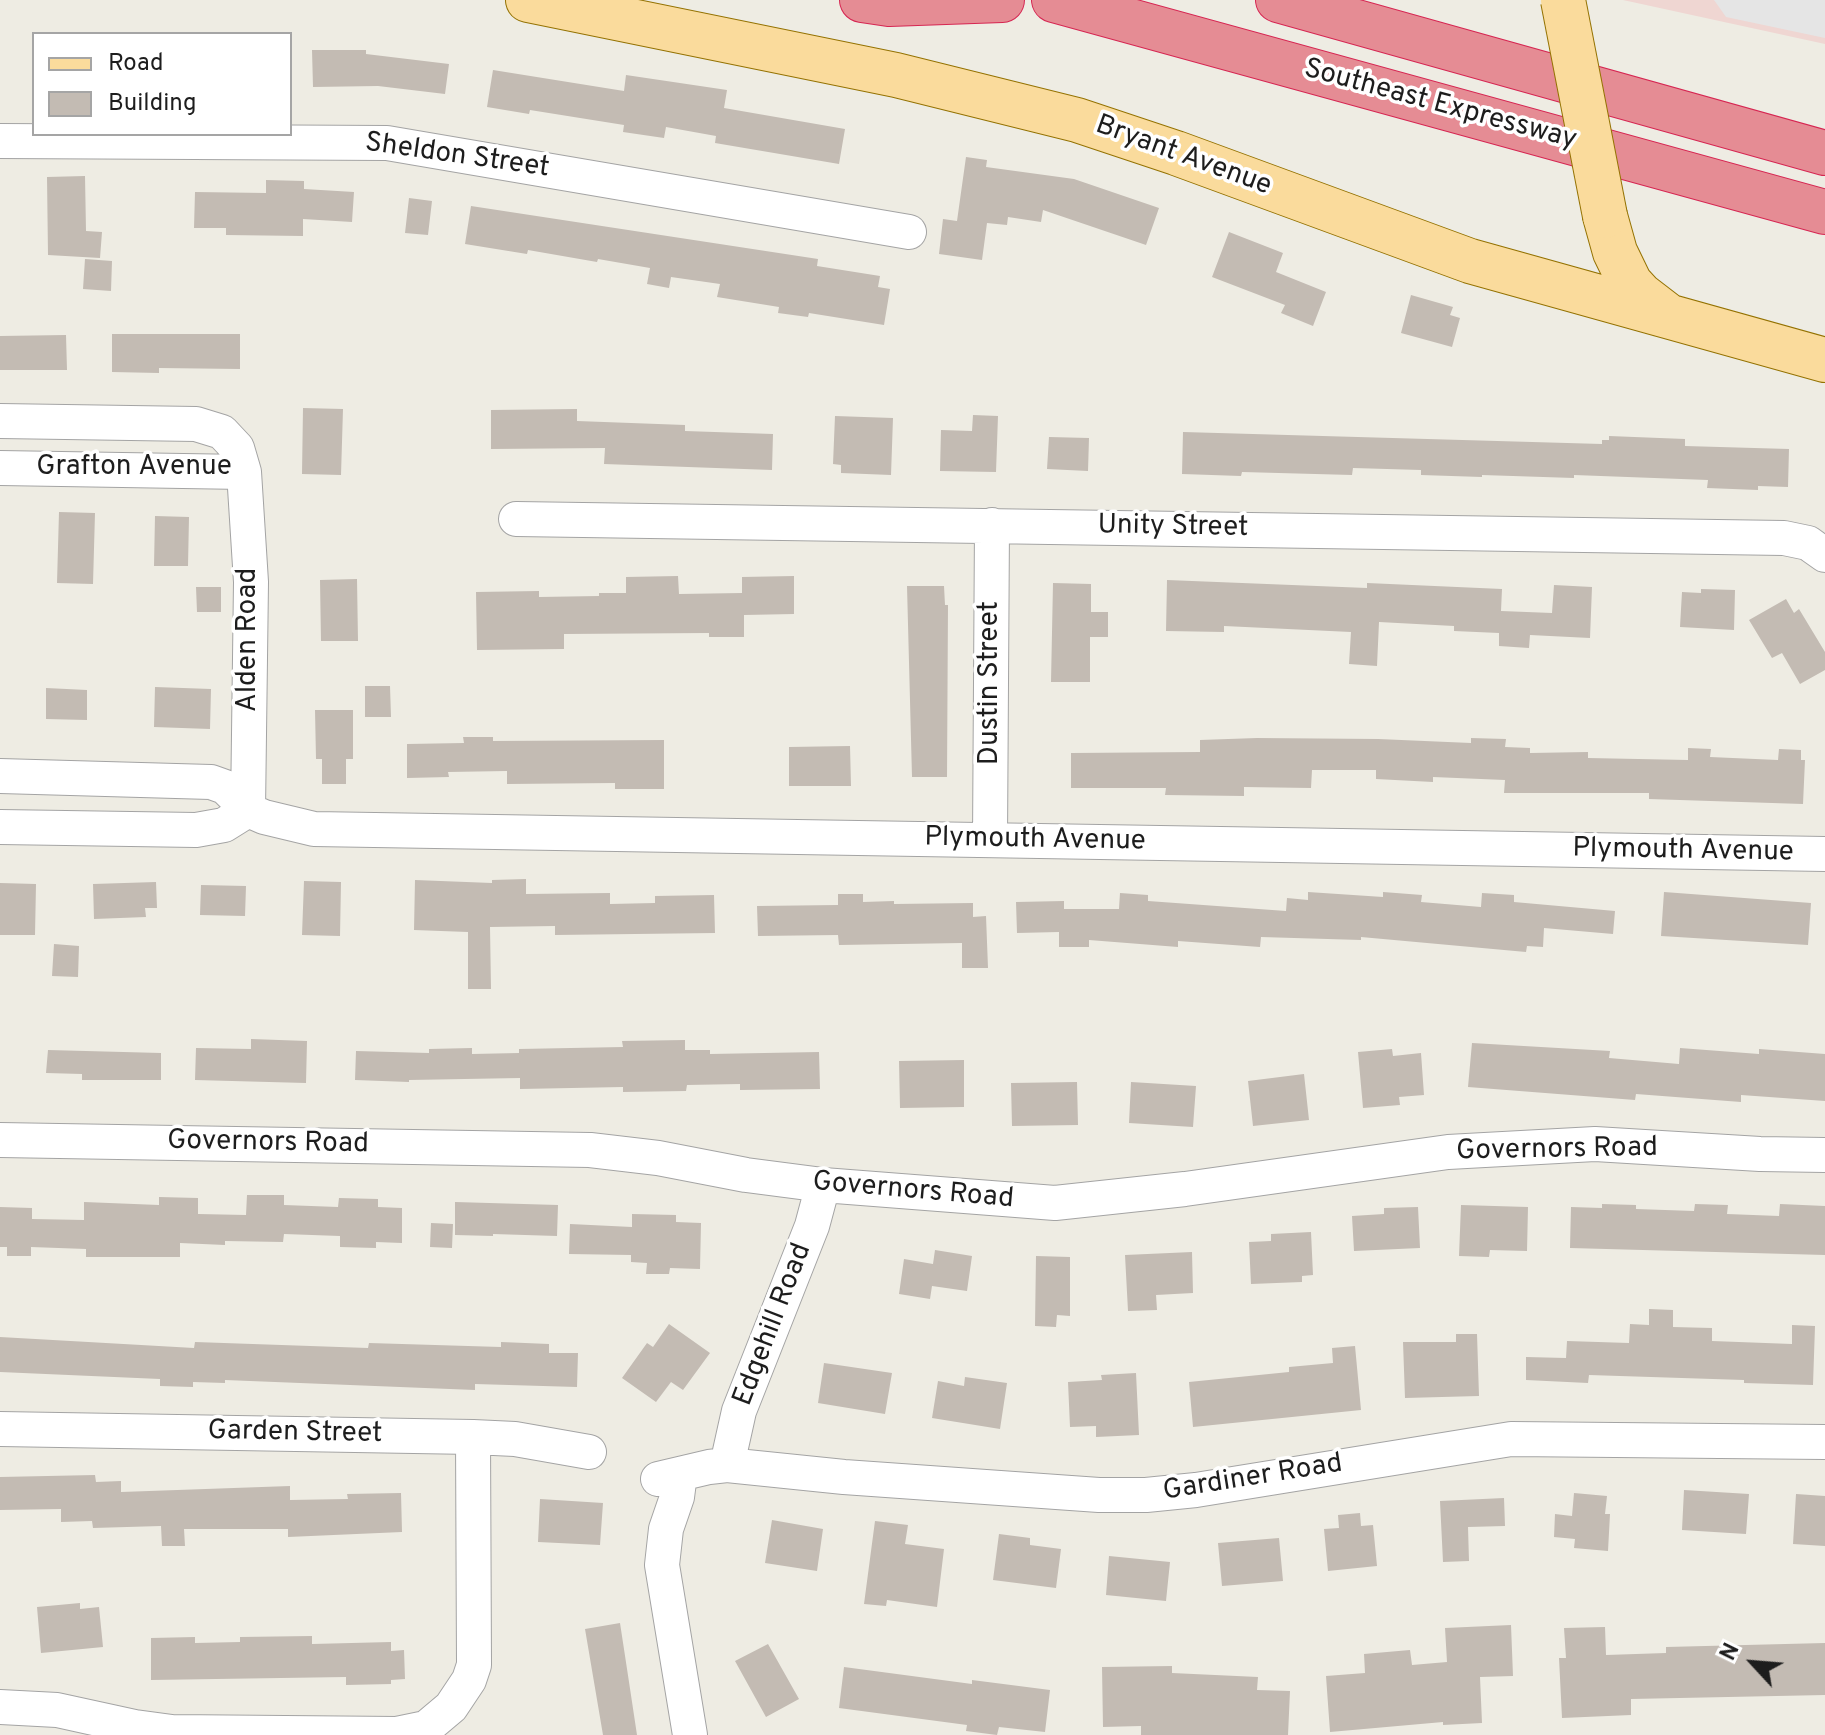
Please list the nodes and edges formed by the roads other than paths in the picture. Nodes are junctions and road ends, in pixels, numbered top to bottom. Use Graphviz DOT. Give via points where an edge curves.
graph roads {
  1 [pos="528,0"];
  2 [pos="862,0"];
  3 [pos="1002,0"];
  4 [pos="1054,0"];
  5 [pos="1161,0"];
  6 [pos="1278,0"];
  7 [pos="1369,0"];
  8 [pos="1563,0"];
  9 [pos="1825,126"];
  10 [pos="0,141"];
  11 [pos="1825,153"];
  12 [pos="1825,183"];
  13 [pos="1825,212"];
  14 [pos="909,232"];
  15 [pos="1676,321"];
  16 [pos="1825,360"];
  17 [pos="0,421"];
  18 [pos="0,468"];
  19 [pos="244,472"];
  20 [pos="516,519"];
  21 [pos="992,525"];
  22 [pos="1825,555"];
  23 [pos="0,776"];
  24 [pos="248,810"];
  25 [pos="0,827"];
  26 [pos="990,840"];
  27 [pos="1825,854"];
  28 [pos="0,1140"];
  29 [pos="1825,1155"];
  30 [pos="823,1185"];
  31 [pos="0,1429"];
  32 [pos="473,1437"];
  33 [pos="1825,1442"];
  34 [pos="589,1452"];
  35 [pos="727,1465"];
  36 [pos="0,1707"];
  37 [pos="690,1735"];
  1 -- 15 [label="main road, Bryant Avenue" via="896,75 1064,116 1447,253"];
  2 -- 3 [label="highway"];
  4 -- 13 [label="highway, Southeast Expressway"];
  5 -- 12 [label="highway"];
  6 -- 11 [label="highway"];
  7 -- 9 [label="highway"];
  8 -- 15 [label="main road, bridge" via="1615,252 1630,283"];
  10 -- 14 [label="street, Sheldon Street" via="395,144"];
  15 -- 16 [label="main road, Bryant Avenue"];
  17 -- 19 [label="street, Grafton Avenue" via="196,424 232,440"];
  18 -- 19 [label="street, Grafton Avenue"];
  19 -- 24 [label="street, Alden Road" via="251,582"];
  20 -- 21 [label="street, Unity Street"];
  21 -- 22 [label="street, Unity Street" via="1784,538 1808,543"];
  21 -- 26 [label="street, Dustin Street"];
  23 -- 24 [label="street, Plymouth Avenue" via="198,780 225,787"];
  24 -- 25 [label="street" via="224,825 196,830"];
  24 -- 26 [label="street, Plymouth Avenue" via="314,829"];
  26 -- 27 [label="street, Plymouth Avenue"];
  28 -- 30 [label="street, Governors Road" via="590,1150"];
  29 -- 30 [label="street, Governors Road" via="1595,1144 1448,1152 1055,1203"];
  30 -- 35 [label="street, Edgehill Road" via="739,1411"];
  31 -- 32 [label="street, Garden Street"];
  32 -- 34 [label="street, Garden Street"];
  32 -- 36 [label="street" via="474,1665 451,1707 426,1728 397,1734 172,1732 57,1710"];
  33 -- 35 [label="street, Gardiner Road" via="1511,1439 1146,1495 860,1479"];
  35 -- 37 [label="street, Gardiner Road" via="669,1477 677,1497 662,1565"];
}
